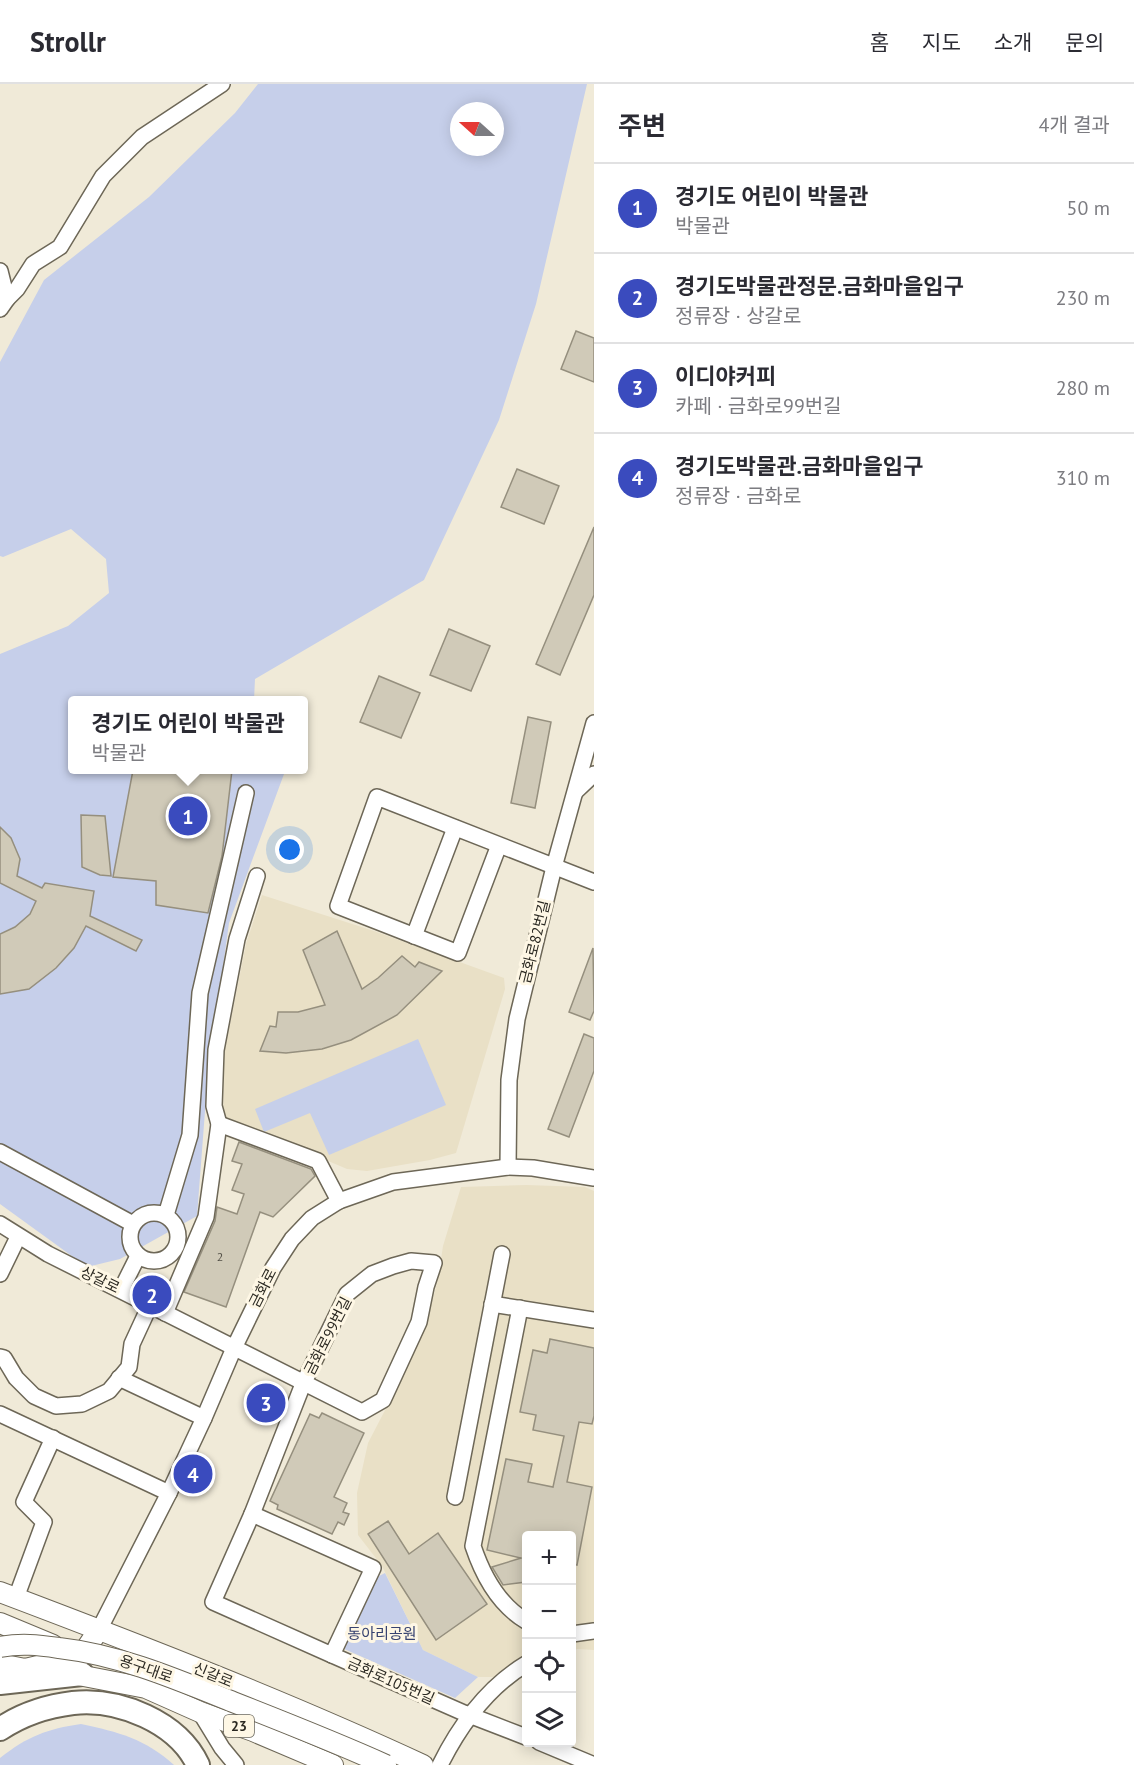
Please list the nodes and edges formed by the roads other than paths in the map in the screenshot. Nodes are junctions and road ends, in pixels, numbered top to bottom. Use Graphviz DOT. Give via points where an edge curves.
graph roads {
  1 [pos="201,84"];
  2 [pos="222,84"];
  3 [pos="197,102"];
  4 [pos="0,272"];
  5 [pos="3,304"];
  6 [pos="594,723"];
  7 [pos="594,774"];
  8 [pos="246,793"];
  9 [pos="574,794"];
  10 [pos="455,828"];
  11 [pos="499,845"];
  12 [pos="554,867"];
  13 [pos="257,876"];
  14 [pos="594,882"];
  15 [pos="414,936"];
  16 [pos="219,1124"];
  17 [pos="0,1152"];
  18 [pos="508,1167"];
  19 [pos="594,1178"];
  20 [pos="339,1201"];
  21 [pos="166,1215"];
  22 [pos="0,1224"];
  23 [pos="133,1224"];
  24 [pos="18,1237"];
  25 [pos="502,1254"];
  26 [pos="138,1256"];
  27 [pos="0,1274"];
  28 [pos="121,1290"];
  29 [pos="492,1304"];
  30 [pos="150,1305"];
  31 [pos="520,1308"];
  32 [pos="165,1313"];
  33 [pos="594,1320"];
  34 [pos="234,1348"];
  35 [pos="0,1357"];
  36 [pos="119,1378"];
  37 [pos="303,1384"];
  38 [pos="0,1414"];
  39 [pos="204,1418"];
  40 [pos="468,1432"];
  41 [pos="52,1438"];
  42 [pos="495,1438"];
  43 [pos="169,1493"];
  44 [pos="455,1497"];
  45 [pos="252,1514"];
  46 [pos="8,1595"];
  47 [pos="522,1618"];
  48 [pos="0,1623"];
  49 [pos="100,1628"];
  50 [pos="594,1631"];
  51 [pos="576,1633"];
  52 [pos="0,1647"];
  53 [pos="333,1655"];
  54 [pos="0,1664"];
  55 [pos="81,1665"];
  56 [pos="522,1666"];
  57 [pos="25,1669"];
  58 [pos="0,1674"];
  59 [pos="0,1683"];
  60 [pos="200,1712"];
  61 [pos="472,1715"];
  62 [pos="0,1729"];
  63 [pos="522,1735"];
  64 [pos="549,1747"];
  65 [pos="198,1765"];
  66 [pos="236,1765"];
  67 [pos="333,1765"];
  68 [pos="386,1765"];
  69 [pos="423,1765"];
  70 [pos="441,1765"];
  71 [pos="594,1765"];
  1 -- 3 [label="street"];
  2 -- 3 [label="street"];
  3 -- 5 [label="street" via="142,137 103,176 60,247 33,264"];
  4 -- 5 [label="street"];
  6 -- 9 [label="street, 금화로82번길"];
  7 -- 9 [label="street"];
  8 -- 21 [label="street" via="200,993 190,1135"];
  9 -- 12 [label="street, 금화로82번길"];
  10 -- 11 [label="street"];
  10 -- 15 [label="street"];
  10 -- 15 [label="street" via="377,797 338,906"];
  11 -- 12 [label="street"];
  11 -- 15 [label="street" via="458,953"];
  12 -- 14 [label="street"];
  12 -- 18 [label="street, 금화로82번길" via="517,1019 509,1080"];
  13 -- 16 [label="street" via="237,939 216,1050 214,1106"];
  16 -- 20 [label="street" via="318,1161"];
  16 -- 32 [label="street" via="206,1217"];
  17 -- 23 [label="street"];
  18 -- 19 [label="street, 금화로"];
  18 -- 20 [label="street, 금화로" via="393,1182"];
  20 -- 34 [label="street, 금화로" via="312,1218 292,1239 273,1268"];
  21 -- 23 [label="street" via="150,1212"];
  21 -- 26 [label="street" via="178,1235 174,1250 154,1262"];
  22 -- 24 [label="street, 상갈로"];
  23 -- 26 [label="street" via="130,1242"];
  24 -- 27 [label="street"];
  24 -- 28 [label="street, 상갈로"];
  25 -- 29 [label="street"];
  26 -- 28 [label="street"];
  28 -- 30 [label="street, 상갈로"];
  29 -- 31 [label="street"];
  29 -- 40 [label="street"];
  30 -- 32 [label="street, 상갈로"];
  30 -- 36 [label="street" via="132,1344 129,1367"];
  31 -- 33 [label="street"];
  31 -- 42 [label="street"];
  32 -- 34 [label="street, 상갈로"];
  34 -- 37 [label="street, 금화로99번길"];
  34 -- 39 [label="street, 금화로"];
  35 -- 36 [label="street" via="34,1396 56,1406 82,1404 109,1390"];
  36 -- 39 [label="street"];
  37 -- 37 [label="street, 금화로99번길" via="362,1412 383,1400 419,1322 434,1263 411,1261 393,1266 372,1274 347,1294"];
  37 -- 45 [label="street"];
  38 -- 41 [label="street"];
  39 -- 43 [label="street, 금화로"];
  40 -- 42 [label="street"];
  40 -- 44 [label="street"];
  41 -- 43 [label="street"];
  41 -- 46 [label="street" via="24,1502 44,1522"];
  42 -- 47 [label="street" via="473,1546 481,1570 499,1598"];
  43 -- 49 [label="street, 금화로"];
  45 -- 53 [label="street" via="213,1602"];
  45 -- 53 [label="street, 금화로105번길" via="373,1568"];
  46 -- 49 [label="main road, 신갈로"];
  48 -- 55 [label="main road"];
  49 -- 55 [label="main road"];
  49 -- 69 [label="main road, 신갈로"];
  50 -- 51 [label="street"];
  52 -- 68 [label="main road, 용구대로 / 23, bridge" via="20,1643 90,1652 157,1671"];
  53 -- 61 [label="street, 금화로105번길"];
  54 -- 57 [label="main road"];
  55 -- 57 [label="main road, 용구대로"];
  55 -- 59 [label="highway"];
  55 -- 60 [label="main road, 용구대로 / 23"];
  56 -- 61 [label="street" via="493,1689"];
  57 -- 58 [label="main road, 용구대로"];
  60 -- 66 [label="street"];
  60 -- 67 [label="main road, 용구대로 / 23"];
  61 -- 63 [label="street, 금화로105번길"];
  61 -- 70 [label="street"];
  62 -- 65 [label="highway" via="39,1711 74,1703 102,1704 145,1716 165,1728 183,1743"];
  64 -- 71 [label="street"];
}
